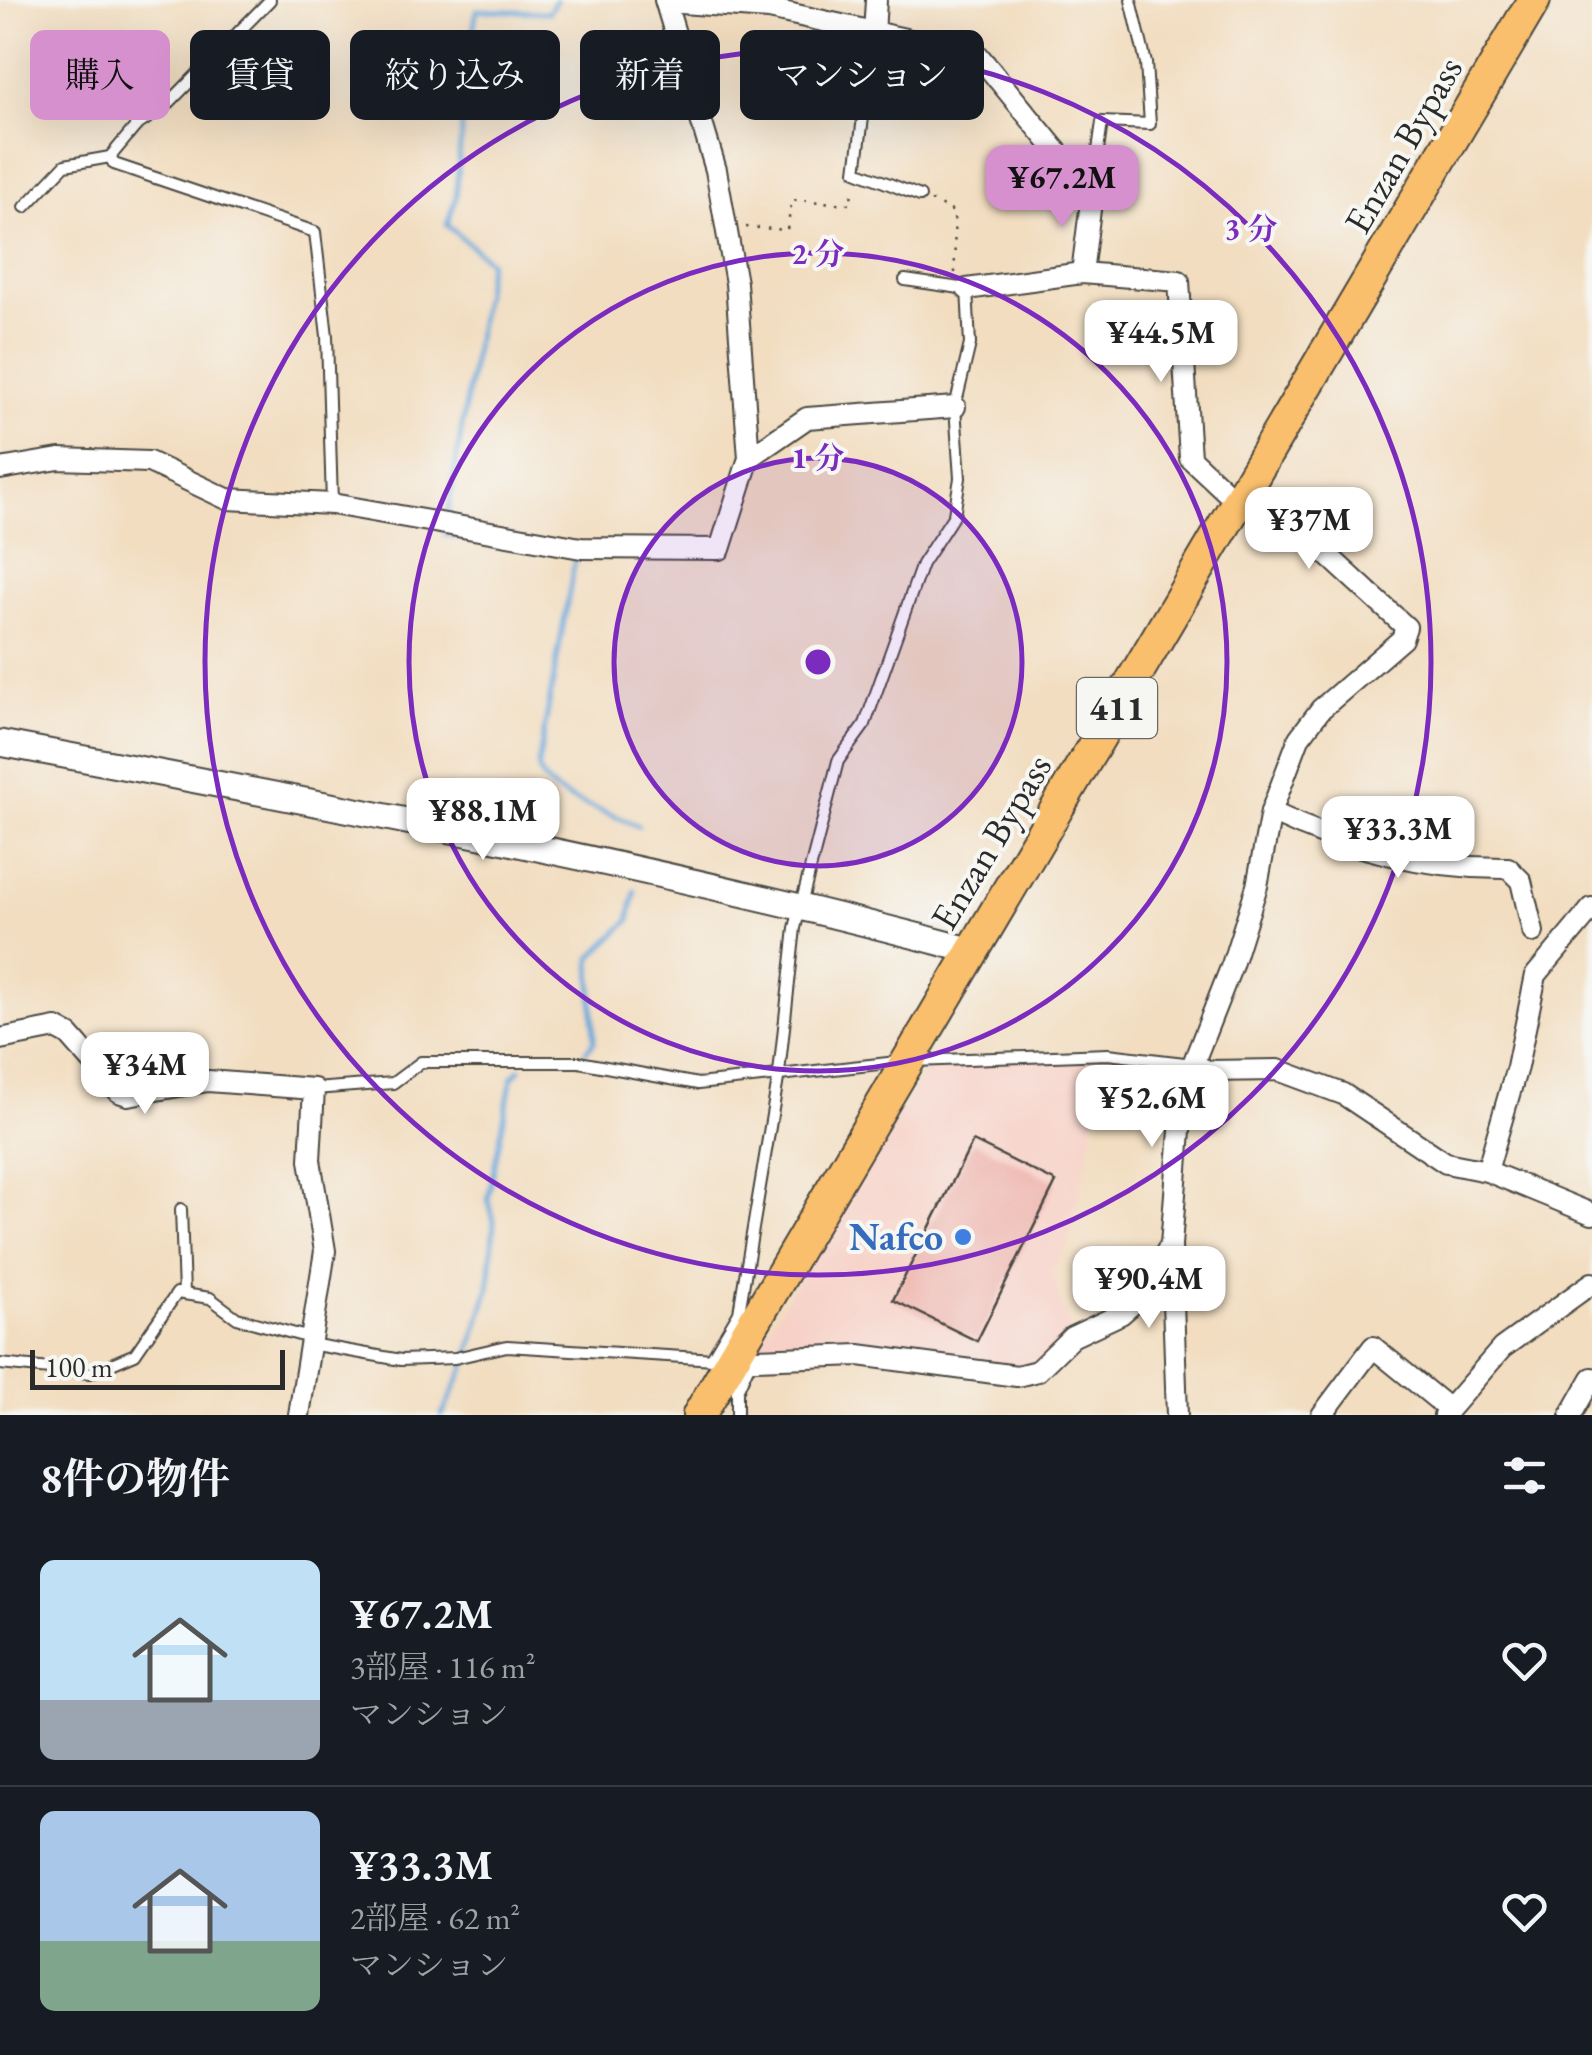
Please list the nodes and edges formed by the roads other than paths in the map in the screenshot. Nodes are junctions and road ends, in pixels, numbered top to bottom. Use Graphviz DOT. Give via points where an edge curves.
graph roads {
  1 [pos="270,0"];
  2 [pos="876,0"];
  3 [pos="1132,0"];
  4 [pos="1534,0"];
  5 [pos="665,1"];
  6 [pos="857,30"];
  7 [pos="874,30"];
  8 [pos="984,62"];
  9 [pos="863,120"];
  10 [pos="110,157"];
  11 [pos="1092,194"];
  12 [pos="920,196"];
  13 [pos="25,206"];
  14 [pos="1082,273"];
  15 [pos="905,280"];
  16 [pos="961,287"];
  17 [pos="955,407"];
  18 [pos="749,458"];
  19 [pos="0,470"];
  20 [pos="1238,503"];
  21 [pos="332,504"];
  22 [pos="0,742"];
  23 [pos="1271,812"];
  24 [pos="802,905"];
  25 [pos="1592,908"];
  26 [pos="1533,932"];
  27 [pos="973,951"];
  28 [pos="0,1039"];
  29 [pos="912,1061"];
  30 [pos="1193,1064"];
  31 [pos="779,1073"];
  32 [pos="314,1090"];
  33 [pos="1487,1171"];
  34 [pos="181,1209"];
  35 [pos="1592,1214"];
  36 [pos="1171,1245"];
  37 [pos="1592,1283"];
  38 [pos="184,1294"];
  39 [pos="309,1341"];
  40 [pos="731,1360"];
  41 [pos="0,1364"];
  42 [pos="1592,1378"];
  43 [pos="1446,1412"];
  44 [pos="299,1415"];
  45 [pos="699,1415"];
  46 [pos="738,1415"];
  47 [pos="1177,1415"];
  48 [pos="1322,1415"];
  49 [pos="1571,1415"];
  1 -- 10 [label="lane"];
  2 -- 7 [label="street"];
  3 -- 11 [label="lane" via="1150,124 1102,122"];
  4 -- 20 [label="highway, Enzan Bypass / 411"];
  5 -- 6 [label="street" via="769,9"];
  5 -- 18 [label="street" via="716,170 736,282"];
  8 -- 11 [label="street"];
  9 -- 12 [label="lane" via="856,171"];
  10 -- 13 [label="lane" via="65,165"];
  10 -- 21 [label="lane" via="114,164 315,232 327,336"];
  11 -- 14 [label="street"];
  14 -- 16 [label="street"];
  14 -- 20 [label="street" via="1180,280 1190,458"];
  15 -- 16 [label="lane"];
  16 -- 17 [label="lane" via="970,344"];
  17 -- 18 [label="street" via="807,418"];
  17 -- 24 [label="lane" via="960,478 954,515 922,564 865,724 838,761"];
  18 -- 21 [label="street" via="720,549 581,548"];
  19 -- 21 [label="street" via="58,459 149,462 227,499"];
  20 -- 23 [label="street" via="1287,518 1406,627 1402,639 1321,709 1298,738"];
  20 -- 27 [label="highway, Enzan Bypass / 411"];
  22 -- 24 [label="street" via="570,852"];
  23 -- 26 [label="street" via="1331,841 1457,868 1508,868 1522,881"];
  23 -- 30 [label="street" via="1257,886"];
  24 -- 27 [label="street"];
  24 -- 31 [label="lane"];
  25 -- 33 [label="street" via="1536,975"];
  27 -- 29 [label="highway, Enzan Bypass / 411"];
  28 -- 32 [label="street" via="56,1028 128,1094 208,1080"];
  29 -- 30 [label="lane" via="1108,1054"];
  29 -- 31 [label="lane"];
  29 -- 40 [label="highway, Enzan Bypass / 411"];
  30 -- 33 [label="street" via="1208,1071 1278,1070 1295,1076 1366,1106 1446,1163"];
  30 -- 36 [label="street" via="1182,1105"];
  31 -- 32 [label="lane" via="698,1084 579,1062 421,1062 393,1083"];
  31 -- 40 [label="lane"];
  32 -- 39 [label="street" via="310,1160 324,1251"];
  33 -- 35 [label="street"];
  34 -- 38 [label="lane"];
  36 -- 40 [label="street" via="1136,1302 1072,1337 1036,1372 1017,1376 859,1355"];
  36 -- 47 [label="street"];
  37 -- 43 [label="street" via="1502,1348"];
  38 -- 39 [label="lane" via="210,1298 237,1318"];
  38 -- 41 [label="lane" via="176,1293 135,1354 90,1374"];
  39 -- 40 [label="lane" via="384,1358 455,1358 508,1346"];
  39 -- 44 [label="street"];
  40 -- 45 [label="highway, Enzan Bypass / 411"];
  40 -- 46 [label="lane"];
  42 -- 49 [label="street"];
  43 -- 48 [label="street" via="1373,1346"];
}
